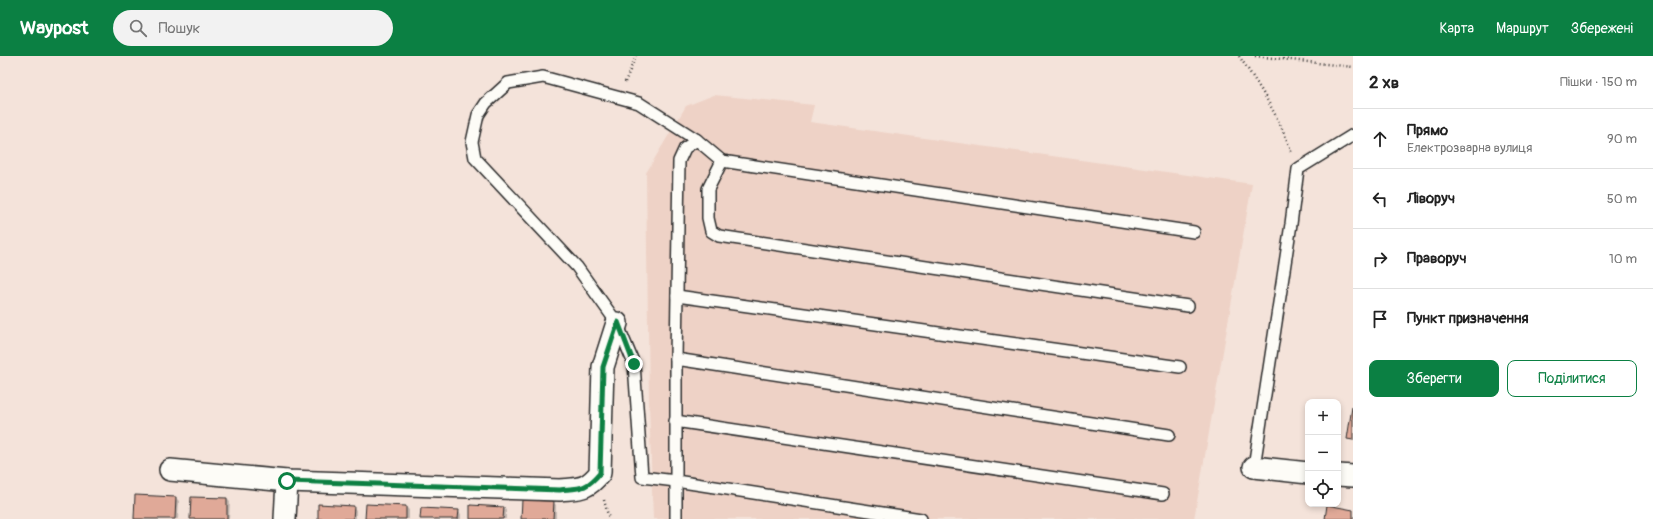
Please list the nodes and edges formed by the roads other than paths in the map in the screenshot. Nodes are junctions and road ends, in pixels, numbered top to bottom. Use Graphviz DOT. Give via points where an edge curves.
graph roads {
  1 [pos="1353,135"];
  2 [pos="697,140"];
  3 [pos="722,161"];
  4 [pos="1194,232"];
  5 [pos="677,296"];
  6 [pos="1188,306"];
  7 [pos="618,322"];
  8 [pos="676,359"];
  9 [pos="1180,367"];
  10 [pos="675,421"];
  11 [pos="1169,435"];
  12 [pos="1254,466"];
  13 [pos="170,470"];
  14 [pos="1305,473"];
  15 [pos="1341,475"];
  16 [pos="1353,476"];
  17 [pos="287,481"];
  18 [pos="676,481"];
  19 [pos="1163,494"];
  20 [pos="285,519"];
  21 [pos="676,519"];
  22 [pos="921,519"];
  1 -- 12 [label="lane" via="1298,169"];
  2 -- 3 [label="lane"];
  2 -- 5 [label="lane" via="685,148 679,161"];
  2 -- 7 [label="lane" via="639,104 543,77 508,83 486,103 478,115 472,142 475,158 577,267"];
  3 -- 4 [label="lane"];
  3 -- 6 [label="lane" via="708,190 708,218 711,231 719,236"];
  5 -- 8 [label="lane"];
  5 -- 9 [label="lane"];
  7 -- 17 [label="street" via="603,367 600,473 591,484 560,490"];
  7 -- 18 [label="lane" via="634,364 642,477"];
  8 -- 10 [label="lane"];
  8 -- 11 [label="lane"];
  10 -- 18 [label="lane"];
  10 -- 19 [label="lane"];
  12 -- 14 [label="street"];
  13 -- 17 [label="street"];
  15 -- 16 [label="street"];
  17 -- 20 [label="street"];
  18 -- 21 [label="lane"];
  18 -- 22 [label="lane"];
}
